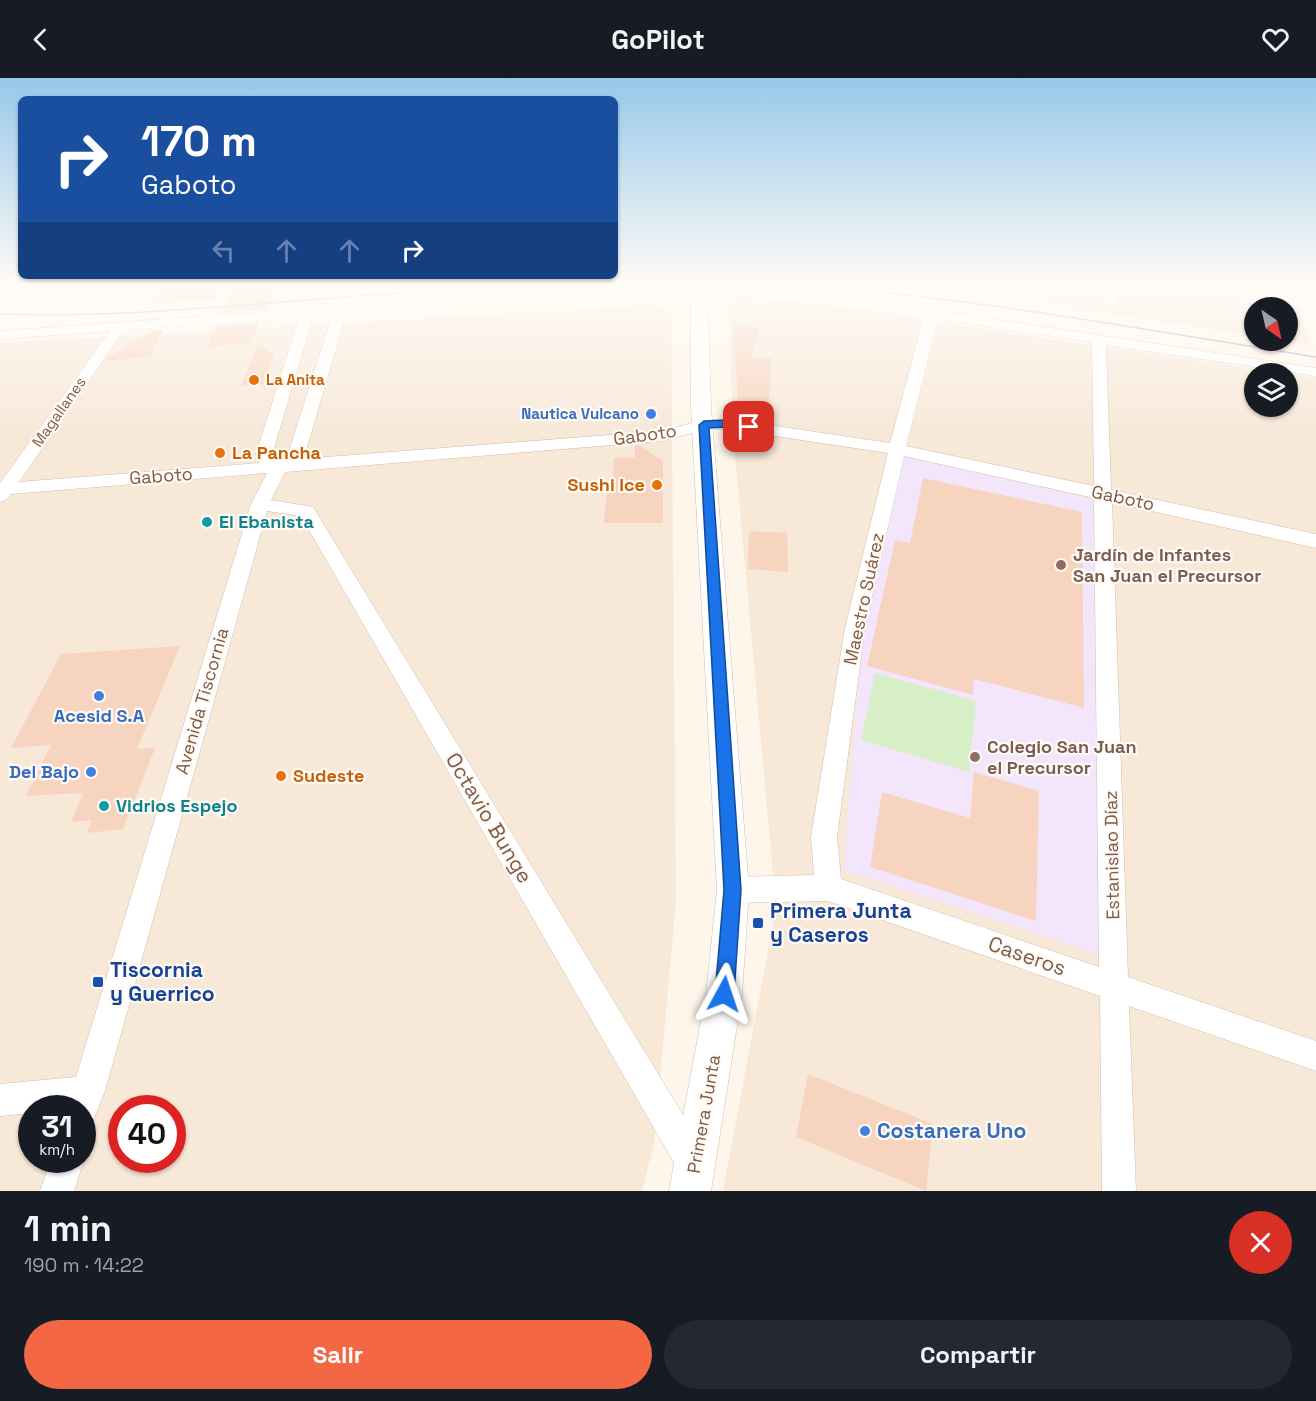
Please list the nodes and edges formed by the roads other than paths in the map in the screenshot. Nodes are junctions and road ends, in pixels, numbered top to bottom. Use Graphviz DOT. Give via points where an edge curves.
graph roads {
  1 [pos="114,335"];
  2 [pos="300,335"];
  3 [pos="333,335"];
  4 [pos="700,335"];
  5 [pos="927,335"];
  6 [pos="1066,335"];
  7 [pos="1099,340"];
  8 [pos="1316,372"];
  9 [pos="704,425"];
  10 [pos="897,449"];
  11 [pos="279,467"];
  12 [pos="2,491"];
  13 [pos="1103,494"];
  14 [pos="260,504"];
  15 [pos="1316,541"];
  16 [pos="828,888"];
  17 [pos="732,890"];
  18 [pos="1115,987"];
  19 [pos="1316,1056"];
  20 [pos="88,1095"];
  21 [pos="0,1100"];
  22 [pos="18,1100"];
  23 [pos="63,1173"];
  24 [pos="693,1179"];
  25 [pos="57,1191"];
  26 [pos="1119,1191"];
  1 -- 12 [label="street, Magallanes"];
  2 -- 11 [label="street" via="263,457"];
  3 -- 11 [label="street, Avenida Tiscornia" via="297,454"];
  4 -- 9 [label="street, Primera Junta"];
  5 -- 10 [label="street, Maestro Suárez"];
  6 -- 7 [label="street"];
  7 -- 8 [label="street"];
  7 -- 13 [label="street, Estanislao Díaz"];
  9 -- 10 [label="street, Gaboto" via="728,424"];
  9 -- 11 [label="street, Gaboto" via="661,436"];
  9 -- 17 [label="street, Primera Junta"];
  10 -- 13 [label="street, Gaboto"];
  10 -- 16 [label="street, Maestro Suárez" via="855,628 824,837"];
  11 -- 12 [label="street, Gaboto"];
  11 -- 14 [label="street, Avenida Tiscornia"];
  13 -- 15 [label="street, Gaboto"];
  13 -- 18 [label="street, Estanislao Díaz"];
  14 -- 20 [label="street, Avenida Tiscornia"];
  14 -- 24 [label="street, Octavio Bunge" via="307,511"];
  16 -- 17 [label="street, Caseros"];
  16 -- 18 [label="street, Caseros"];
  17 -- 24 [label="street, Primera Junta" via="724,994"];
  18 -- 19 [label="street, Caseros"];
  18 -- 26 [label="street, Estanislao Díaz"];
  21 -- 22 [label="street"];
  23 -- 25 [label="street"];
}
